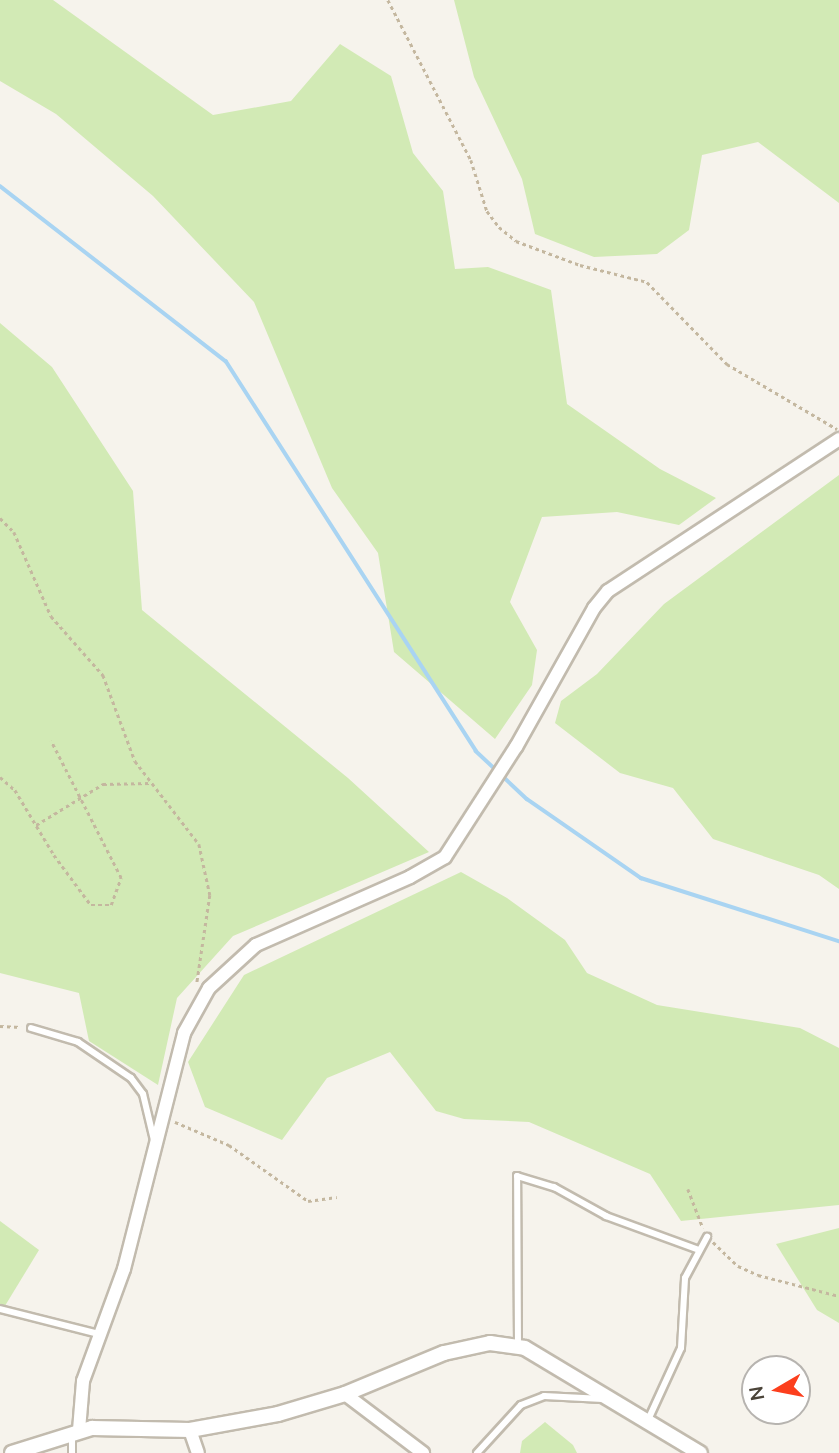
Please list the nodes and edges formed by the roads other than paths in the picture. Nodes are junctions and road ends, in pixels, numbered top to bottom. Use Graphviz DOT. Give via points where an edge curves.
graph roads {
  1 [pos="839,439"];
  2 [pos="31,1028"];
  3 [pos="154,1142"];
  4 [pos="707,1237"];
  5 [pos="699,1250"];
  6 [pos="0,1308"];
  7 [pos="99,1334"];
  8 [pos="518,1346"];
  9 [pos="345,1394"];
  10 [pos="615,1400"];
  11 [pos="648,1420"];
  12 [pos="190,1430"];
  13 [pos="75,1432"];
  14 [pos="12,1453"];
  15 [pos="72,1453"];
  16 [pos="198,1453"];
  17 [pos="422,1453"];
  18 [pos="477,1453"];
  19 [pos="700,1453"];
  1 -- 3 [label="street" via="608,591 445,857 257,945 236,960 195,1007"];
  2 -- 3 [label="lane" via="78,1042 131,1078 143,1094"];
  3 -- 7 [label="street" via="124,1269"];
  4 -- 5 [label="lane"];
  5 -- 8 [label="lane" via="606,1216 554,1187 517,1176"];
  5 -- 11 [label="lane" via="681,1299 681,1348"];
  6 -- 7 [label="lane"];
  7 -- 13 [label="street" via="79,1398"];
  8 -- 9 [label="street" via="464,1347"];
  8 -- 10 [label="street"];
  9 -- 12 [label="street" via="278,1414"];
  9 -- 17 [label="street"];
  10 -- 11 [label="street"];
  10 -- 18 [label="lane" via="544,1396 522,1405"];
  11 -- 19 [label="street"];
  12 -- 13 [label="street"];
  12 -- 16 [label="street"];
  13 -- 14 [label="street"];
  13 -- 15 [label="lane"];
}
